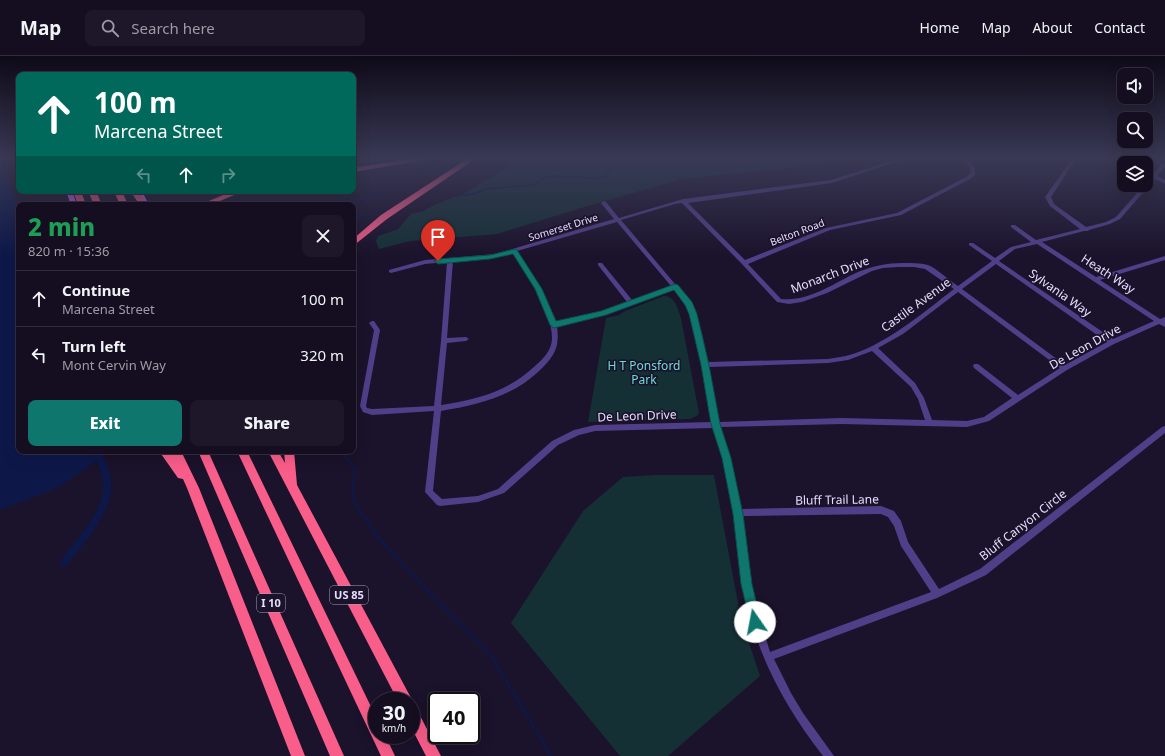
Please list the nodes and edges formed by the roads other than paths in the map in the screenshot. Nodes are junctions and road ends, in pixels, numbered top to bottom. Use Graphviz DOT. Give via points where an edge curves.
graph roads {
  1 [pos="421,192"];
  2 [pos="753,192"];
  3 [pos="940,192"];
  4 [pos="1051,192"];
  5 [pos="1142,192"];
  6 [pos="136,194"];
  7 [pos="232,194"];
  8 [pos="683,201"];
  9 [pos="143,202"];
  10 [pos="211,202"];
  11 [pos="604,203"];
  12 [pos="617,220"];
  13 [pos="1013,226"];
  14 [pos="1086,230"];
  15 [pos="356,240"];
  16 [pos="1036,242"];
  17 [pos="971,244"];
  18 [pos="515,252"];
  19 [pos="1165,258"];
  20 [pos="450,260"];
  21 [pos="995,261"];
  22 [pos="744,263"];
  23 [pos="600,264"];
  24 [pos="391,271"];
  25 [pos="1095,279"];
  26 [pos="675,287"];
  27 [pos="958,289"];
  28 [pos="630,302"];
  29 [pos="1163,322"];
  30 [pos="372,323"];
  31 [pos="554,325"];
  32 [pos="466,339"];
  33 [pos="444,341"];
  34 [pos="1112,342"];
  35 [pos="873,348"];
  36 [pos="705,365"];
  37 [pos="976,366"];
  38 [pos="1065,368"];
  39 [pos="1018,399"];
  40 [pos="438,408"];
  41 [pos="929,423"];
  42 [pos="716,424"];
  43 [pos="1165,429"];
  44 [pos="166,454"];
  45 [pos="177,454"];
  46 [pos="204,454"];
  47 [pos="243,454"];
  48 [pos="275,454"];
  49 [pos="289,454"];
  50 [pos="193,488"];
  51 [pos="293,489"];
  52 [pos="738,514"];
  53 [pos="937,594"];
  54 [pos="768,657"];
  55 [pos="400,692"];
  56 [pos="368,715"];
  57 [pos="420,730"];
  58 [pos="382,744"];
  59 [pos="298,756"];
  60 [pos="337,756"];
  61 [pos="388,756"];
  62 [pos="434,756"];
  63 [pos="829,756"];
  1 -- 15 [label="highway" via="384,217"];
  2 -- 8 [label="street, Somerset Drive"];
  3 -- 22 [label="street, Belton Road" via="899,214 828,229"];
  4 -- 14 [label="street" via="1048,196 1052,205"];
  5 -- 14 [label="street, Castile Avenue" via="1118,218 1108,224"];
  6 -- 9 [label="highway"];
  7 -- 10 [label="highway"];
  8 -- 12 [label="street, Somerset Drive"];
  8 -- 22 [label="street, Monarch Drive"];
  11 -- 12 [label="street"];
  12 -- 18 [label="street, Somerset Drive"];
  12 -- 26 [label="street"];
  13 -- 16 [label="street"];
  14 -- 16 [label="street, Castile Avenue"];
  16 -- 21 [label="street, Castile Avenue" via="1013,248"];
  16 -- 25 [label="street, Heath Way"];
  17 -- 21 [label="street, Sylvania Way"];
  18 -- 20 [label="street, Somerset Drive"];
  18 -- 31 [label="street" via="538,289"];
  19 -- 25 [label="street"];
  20 -- 24 [label="street, Somerset Drive" via="415,264"];
  20 -- 33 [label="street, De Leon Drive"];
  21 -- 27 [label="street, Castile Avenue"];
  21 -- 34 [label="street, Sylvania Way"];
  22 -- 27 [label="street, Monarch Drive" via="775,298 785,303 823,292 870,270 883,267 927,267"];
  23 -- 28 [label="street"];
  25 -- 29 [label="street, Heath Way"];
  26 -- 28 [label="street"];
  26 -- 36 [label="street" via="689,304 693,314"];
  27 -- 35 [label="street, Castile Avenue" via="901,332"];
  27 -- 38 [label="street, Monarch Drive"];
  28 -- 31 [label="street" via="603,313"];
  29 -- 34 [label="street, De Leon Drive"];
  30 -- 40 [label="street" via="376,330 363,406 365,410 372,412"];
  31 -- 40 [label="street" via="556,338 552,351 537,370 525,379 492,398"];
  32 -- 33 [label="street"];
  33 -- 40 [label="street, De Leon Drive"];
  34 -- 38 [label="street, De Leon Drive"];
  35 -- 36 [label="street, Castile Avenue" via="848,358 828,361"];
  35 -- 41 [label="street" via="913,385 921,398"];
  36 -- 42 [label="street"];
  37 -- 39 [label="street"];
  38 -- 39 [label="street, De Leon Drive"];
  39 -- 41 [label="street, De Leon Drive" via="978,422"];
  40 -- 42 [label="street, De Leon Drive" via="430,492 440,503 478,500 501,491 555,443 576,432 595,428"];
  41 -- 42 [label="street, De Leon Drive" via="842,421"];
  42 -- 52 [label="street"];
  43 -- 53 [label="street, Bluff Canyon Circle" via="999,561 983,572"];
  44 -- 50 [label="highway"];
  45 -- 50 [label="highway"];
  46 -- 60 [label="highway, I 10"];
  47 -- 56 [label="highway"];
  48 -- 51 [label="highway, US 85"];
  49 -- 51 [label="highway"];
  50 -- 59 [label="highway"];
  51 -- 55 [label="highway, US 85"];
  52 -- 53 [label="street, Bluff Trail Lane" via="881,510 891,514 898,524 904,543"];
  52 -- 54 [label="street" via="747,584 755,622"];
  53 -- 54 [label="street, Bluff Canyon Circle"];
  54 -- 63 [label="street" via="799,716"];
  57 -- 62 [label="highway"];
  58 -- 61 [label="highway"];
}
